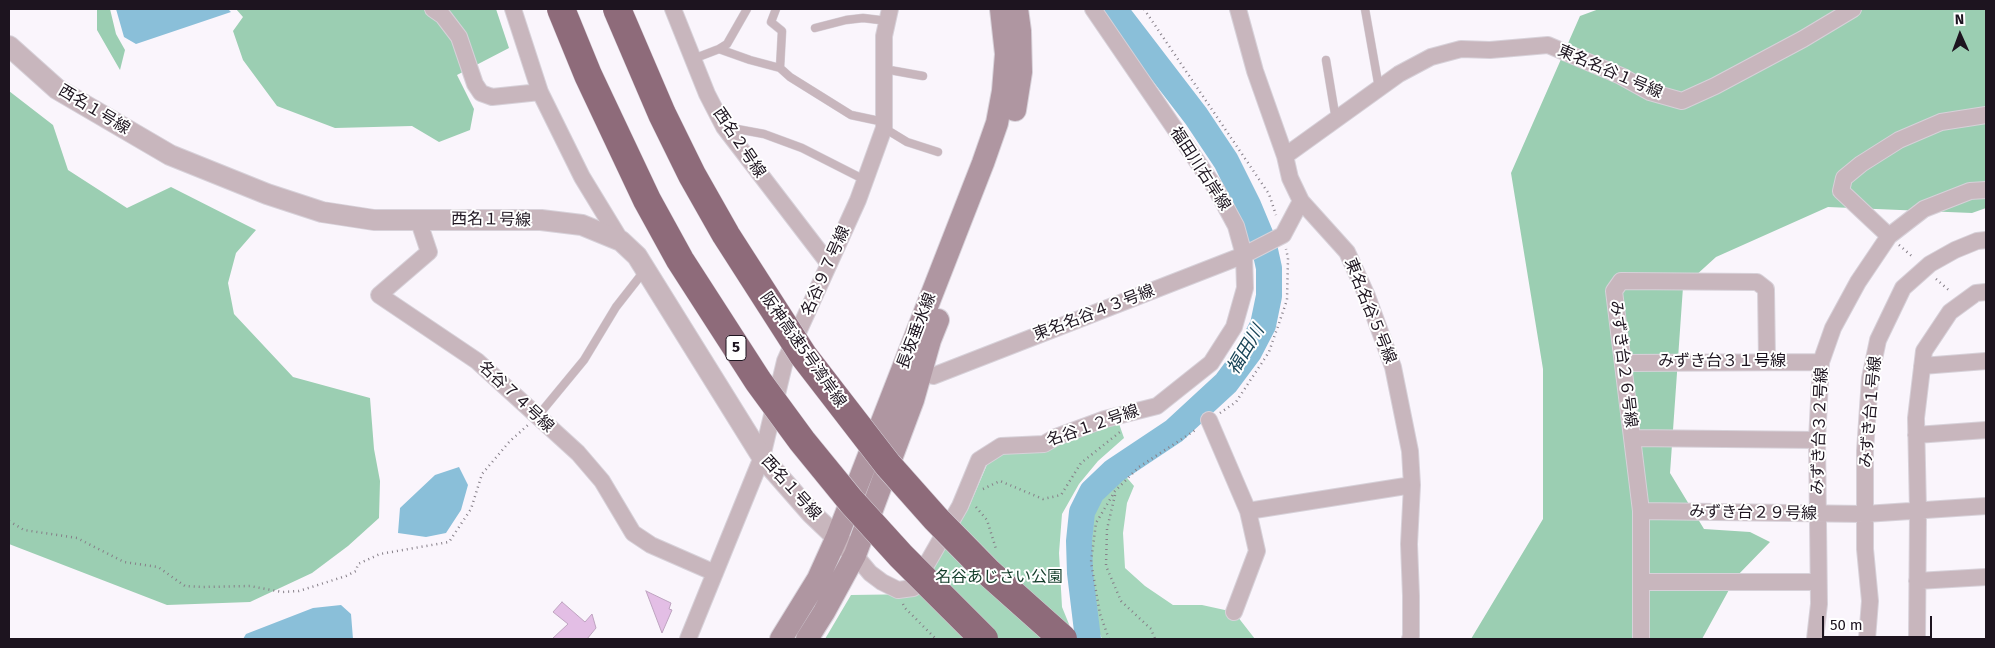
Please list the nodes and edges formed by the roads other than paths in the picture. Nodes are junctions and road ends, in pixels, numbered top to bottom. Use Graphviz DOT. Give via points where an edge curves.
graph roads {
  1 [pos="433,9"];
  2 [pos="513,9"];
  3 [pos="561,9"];
  4 [pos="616,9"];
  5 [pos="673,9"];
  6 [pos="747,9"];
  7 [pos="776,9"];
  8 [pos="1002,9"];
  9 [pos="1017,9"];
  10 [pos="1093,9"];
  11 [pos="1238,9"];
  12 [pos="1365,9"];
  13 [pos="1853,9"];
  14 [pos="889,15"];
  15 [pos="815,28"];
  16 [pos="9,46"];
  17 [pos="719,49"];
  18 [pos="693,58"];
  19 [pos="1326,60"];
  20 [pos="780,68"];
  21 [pos="884,69"];
  22 [pos="923,76"];
  23 [pos="1379,89"];
  24 [pos="540,92"];
  25 [pos="1986,115"];
  26 [pos="1336,120"];
  27 [pos="884,125"];
  28 [pos="724,127"];
  29 [pos="938,152"];
  30 [pos="1285,156"];
  31 [pos="865,180"];
  32 [pos="1986,190"];
  33 [pos="1301,201"];
  34 [pos="418,219"];
  35 [pos="1889,236"];
  36 [pos="1986,240"];
  37 [pos="620,241"];
  38 [pos="1244,255"];
  39 [pos="829,264"];
  40 [pos="646,270"];
  41 [pos="1986,292"];
  42 [pos="1767,361"];
  43 [pos="1986,361"];
  44 [pos="1821,362"];
  45 [pos="1623,363"];
  46 [pos="1922,366"];
  47 [pos="912,369"];
  48 [pos="1157,406"];
  49 [pos="537,417"];
  50 [pos="1209,420"];
  51 [pos="1986,430"];
  52 [pos="1916,435"];
  53 [pos="1632,438"];
  54 [pos="1817,440"];
  55 [pos="762,457"];
  56 [pos="1412,485"];
  57 [pos="1986,506"];
  58 [pos="1248,511"];
  59 [pos="1640,511"];
  60 [pos="1918,511"];
  61 [pos="1818,514"];
  62 [pos="1865,514"];
  63 [pos="837,537"];
  64 [pos="855,555"];
  65 [pos="715,573"];
  66 [pos="1986,578"];
  67 [pos="1917,581"];
  68 [pos="1641,582"];
  69 [pos="1818,582"];
  70 [pos="1234,612"];
  71 [pos="688,639"];
  72 [pos="781,639"];
  73 [pos="807,639"];
  74 [pos="984,639"];
  75 [pos="1063,639"];
  76 [pos="1410,639"];
  77 [pos="1641,639"];
  78 [pos="1815,639"];
  79 [pos="1867,639"];
  80 [pos="1917,639"];
  1 -- 24 [label="street" via="443,16 459,38 481,93 492,97"];
  2 -- 24 [label="street"];
  3 -- 74 [label="highway, 5, bridge" via="647,200 680,260 753,373 851,501"];
  4 -- 75 [label="highway, 阪神高速5号湾岸線, bridge" via="692,175 726,235 803,355 888,464 936,519 989,573"];
  5 -- 18 [label="street, 西名２号線"];
  6 -- 17 [label="lane" via="727,44"];
  7 -- 20 [label="lane" via="771,22 782,31"];
  8 -- 47 [label="main road, 長坂垂水線" via="1006,54 997,123"];
  9 -- 47 [label="main road, 長坂垂水線" via="1021,72 1012,125 930,340"];
  10 -- 38 [label="street, 福田川右岸線" via="1216,189 1236,226"];
  11 -- 30 [label="street, 東名名谷５号線" via="1255,71"];
  12 -- 23 [label="lane"];
  13 -- 23 [label="street, 東名名谷１号線" via="1682,101 1650,92 1548,45 1461,49 1431,57"];
  14 -- 15 [label="lane" via="846,20"];
  14 -- 21 [label="street, 名谷９７号線" via="884,36"];
  16 -- 34 [label="street, 西名１号線" via="57,89 170,155 322,212 374,220"];
  17 -- 18 [label="lane"];
  17 -- 20 [label="lane"];
  18 -- 28 [label="street, 西名２号線"];
  19 -- 26 [label="lane"];
  20 -- 27 [label="lane" via="851,115"];
  21 -- 22 [label="lane"];
  21 -- 27 [label="street, 名谷９７号線"];
  23 -- 26 [label="street, 東名名谷１号線"];
  24 -- 37 [label="street" via="582,177"];
  25 -- 35 [label="street" via="1942,122 1899,140 1844,178 1841,191"];
  26 -- 30 [label="street, 東名名谷１号線"];
  27 -- 29 [label="lane" via="907,142"];
  27 -- 31 [label="street, 名谷９７号線"];
  28 -- 31 [label="lane" via="764,134 802,148"];
  28 -- 39 [label="street, 西名２号線"];
  30 -- 33 [label="street, 東名名谷５号線" via="1290,178"];
  31 -- 39 [label="street, 名谷９７号線"];
  32 -- 35 [label="street, みずき台３２号線" via="1970,191 1924,208"];
  33 -- 38 [label="street, 東名名谷４３号線" via="1283,235"];
  33 -- 56 [label="street, 東名名谷５号線" via="1347,252 1367,296 1393,367 1410,452"];
  34 -- 37 [label="street, 西名１号線" via="541,220 582,226"];
  34 -- 49 [label="street, 名谷７４号線" via="429,252 380,295 476,360"];
  35 -- 44 [label="street, みずき台３２号線" via="1858,282 1833,328"];
  36 -- 62 [label="street, みずき台１号線" via="1955,250 1904,288 1878,340 1865,451"];
  37 -- 40 [label="street, 西名１号線" via="637,256"];
  38 -- 47 [label="street, 東名名谷４３号線" via="933,376"];
  38 -- 48 [label="street, 福田川右岸線" via="1245,288 1234,327 1211,363"];
  39 -- 55 [label="street, 名谷９７号線" via="785,361"];
  40 -- 49 [label="lane" via="616,307 584,360"];
  40 -- 55 [label="street, 西名１号線"];
  41 -- 46 [label="street" via="1976,293 1950,312 1924,352"];
  42 -- 44 [label="street, みずき台３１号線"];
  42 -- 45 [label="street, みずき台３１号線"];
  42 -- 45 [label="street, みずき台２６号線" via="1766,289 1757,282 1621,282 1614,291"];
  43 -- 46 [label="street"];
  44 -- 54 [label="street, みずき台３２号線"];
  45 -- 53 [label="street, みずき台２６号線"];
  46 -- 52 [label="street"];
  47 -- 63 [label="main road, 長坂垂水線"];
  47 -- 64 [label="main road, 長坂垂水線" via="913,400"];
  48 -- 64 [label="street, 名谷１２号線" via="1105,419 1044,444 1001,446 979,460 960,506 913,588 898,590 882,582"];
  49 -- 65 [label="street, 名谷７４号線" via="602,481 633,533 651,545"];
  50 -- 58 [label="street"];
  51 -- 52 [label="street"];
  52 -- 60 [label="street"];
  53 -- 54 [label="street"];
  53 -- 59 [label="street, みずき台２６号線"];
  54 -- 61 [label="street, みずき台３２号線"];
  55 -- 63 [label="street, 西名１号線" via="811,513"];
  55 -- 65 [label="street, 名谷９７号線"];
  56 -- 58 [label="street"];
  56 -- 76 [label="street, 東名名谷５号線" via="1408,544"];
  57 -- 60 [label="street, みずき台２９号線"];
  58 -- 70 [label="street" via="1256,551"];
  59 -- 61 [label="street, みずき台２９号線"];
  59 -- 68 [label="street, みずき台２６号線"];
  60 -- 62 [label="street, みずき台２９号線"];
  60 -- 67 [label="street"];
  61 -- 62 [label="street, みずき台２９号線"];
  61 -- 69 [label="street"];
  62 -- 79 [label="street, みずき台１号線" via="1870,601"];
  63 -- 64 [label="street, 西名１号線"];
  63 -- 72 [label="main road, 長坂垂水線" via="818,579"];
  64 -- 73 [label="main road, 長坂垂水線"];
  65 -- 71 [label="street, 名谷９７号線"];
  66 -- 67 [label="street"];
  67 -- 80 [label="street"];
  68 -- 69 [label="street"];
  68 -- 77 [label="street, みずき台２６号線"];
  69 -- 78 [label="street"];
}
